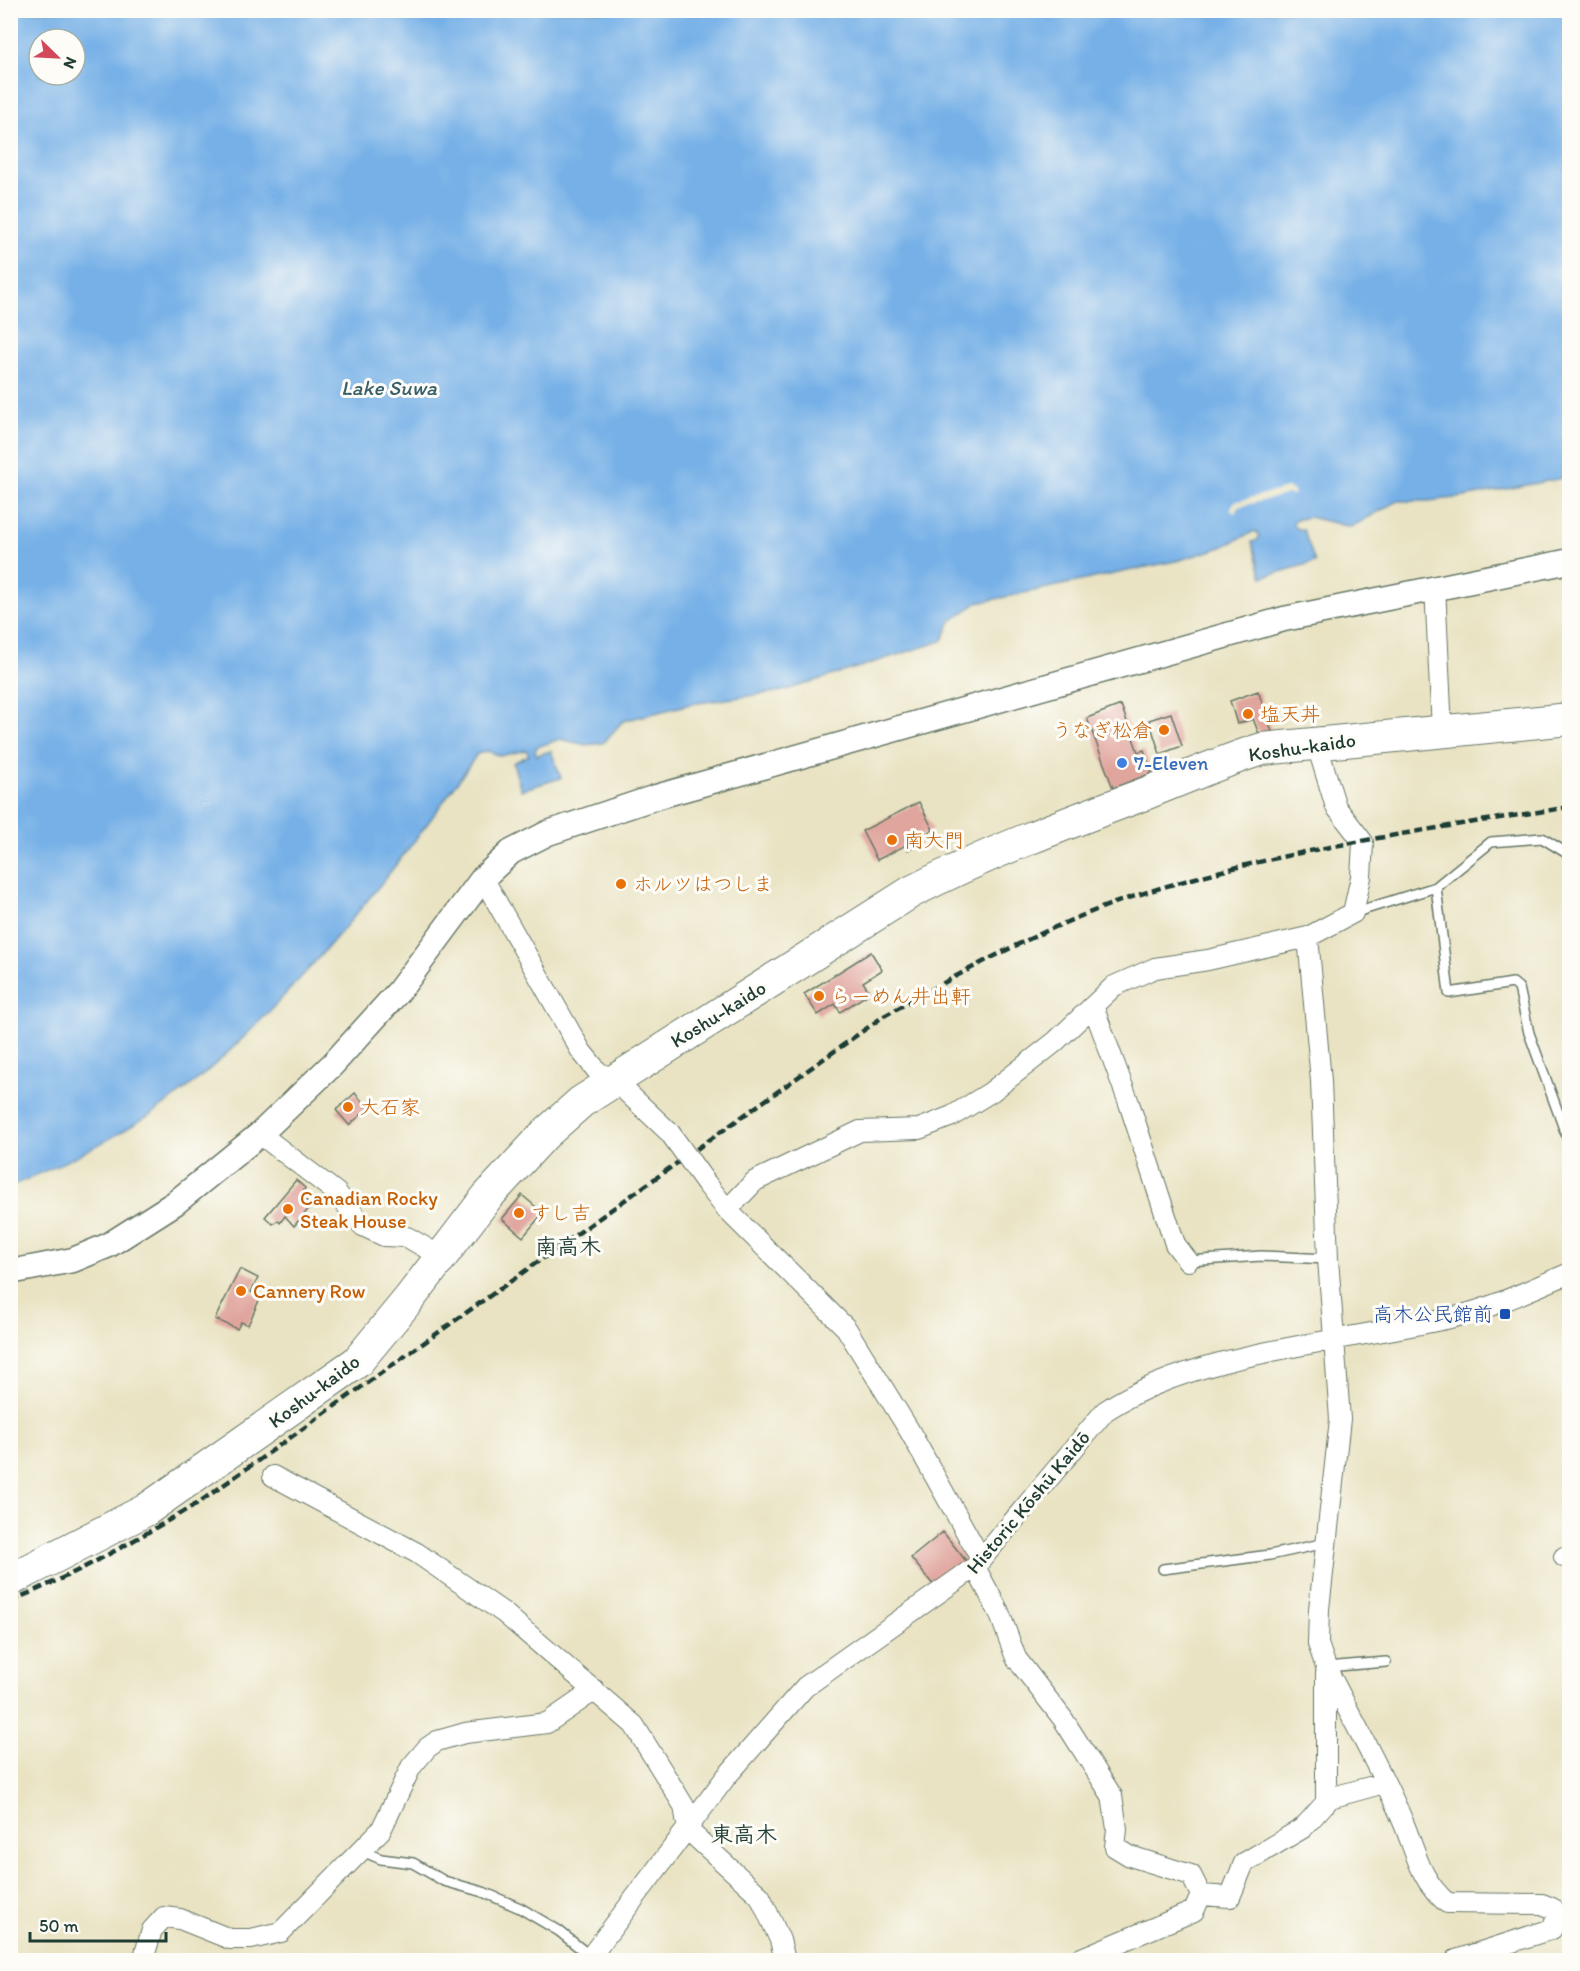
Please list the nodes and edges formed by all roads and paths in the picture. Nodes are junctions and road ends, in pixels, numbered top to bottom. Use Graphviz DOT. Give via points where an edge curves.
graph roads {
  1 [pos="1569,561"];
  2 [pos="1435,586"];
  3 [pos="1569,719"];
  4 [pos="1442,731"];
  5 [pos="1316,742"];
  6 [pos="1569,855"];
  7 [pos="483,878"];
  8 [pos="1436,887"];
  9 [pos="1353,913"];
  10 [pos="1308,937"];
  11 [pos="1093,1006"];
  12 [pos="614,1080"];
  13 [pos="260,1134"];
  14 [pos="1569,1145"];
  15 [pos="727,1210"];
  16 [pos="440,1256"];
  17 [pos="1328,1259"];
  18 [pos="1188,1261"];
  19 [pos="10,1272"];
  20 [pos="1569,1273"];
  21 [pos="1336,1341"];
  22 [pos="273,1476"];
  23 [pos="1326,1543"];
  24 [pos="978,1563"];
  25 [pos="1164,1569"];
  26 [pos="10,1580"];
  27 [pos="1386,1662"];
  28 [pos="1326,1667"];
  29 [pos="595,1690"];
  30 [pos="1384,1783"];
  31 [pos="1326,1803"];
  32 [pos="688,1830"];
  33 [pos="360,1850"];
  34 [pos="1201,1895"];
  35 [pos="589,1959"];
  36 [pos="143,1960"];
  37 [pos="785,1960"];
  38 [pos="1077,1960"];
  39 [pos="1456,1960"];
  1 -- 2 [label="street"];
  2 -- 4 [label="street"];
  2 -- 7 [label="street" via="1284,619 656,797 548,833 511,852"];
  3 -- 4 [label="highway, Koshu-kaido"];
  4 -- 5 [label="highway, Koshu-kaido"];
  5 -- 9 [label="street" via="1336,807 1363,842"];
  5 -- 12 [label="highway, Koshu-kaido" via="1262,749 1228,760 962,866 911,892"];
  6 -- 8 [label="lane" via="1542,838 1491,842"];
  7 -- 12 [label="street" via="581,1051 597,1072"];
  7 -- 13 [label="street" via="399,991 333,1064"];
  8 -- 9 [label="lane"];
  8 -- 14 [label="lane" via="1449,993 1513,983 1519,988 1529,1033"];
  9 -- 10 [label="street"];
  10 -- 11 [label="street" via="1155,968 1114,986"];
  10 -- 17 [label="street" via="1321,1081"];
  11 -- 15 [label="street" via="1000,1085 952,1116 919,1129 860,1131 755,1180"];
  11 -- 18 [label="street" via="1175,1244"];
  12 -- 15 [label="street, bridge" via="670,1133"];
  12 -- 16 [label="highway, Koshu-kaido" via="581,1102 545,1134"];
  13 -- 16 [label="street" via="337,1193 363,1226 384,1236 407,1237"];
  13 -- 19 [label="street" via="175,1203 109,1245 73,1260"];
  15 -- 24 [label="street" via="846,1328 909,1430"];
  16 -- 26 [label="highway, Koshu-kaido" via="357,1362 146,1510"];
  17 -- 18 [label="lane" via="1261,1256"];
  17 -- 21 [label="street"];
  20 -- 21 [label="street, Historic Kōshū Kaidō" via="1453,1318"];
  21 -- 23 [label="street" via="1340,1419"];
  21 -- 24 [label="street, Historic Kōshū Kaidō" via="1244,1358 1170,1381 1126,1398 1105,1411"];
  22 -- 29 [label="street" via="417,1552 504,1613"];
  23 -- 25 [label="lane"];
  23 -- 28 [label="street" via="1318,1644"];
  24 -- 32 [label="street, Historic Kōshū Kaidō" via="805,1688 726,1777"];
  24 -- 34 [label="street" via="1016,1658 1063,1719 1112,1796 1117,1829 1115,1847 1130,1856 1191,1875"];
  27 -- 28 [label="lane"];
  28 -- 30 [label="street"];
  28 -- 31 [label="street"];
  29 -- 32 [label="street" via="634,1725 684,1806"];
  29 -- 33 [label="street" via="547,1723 465,1733 437,1741 411,1767 381,1830"];
  30 -- 31 [label="street" via="1330,1798"];
  30 -- 39 [label="street" via="1431,1889 1447,1903 1542,1904 1552,1908 1557,1916 1552,1929"];
  31 -- 34 [label="street" via="1303,1828 1244,1863 1230,1897"];
  32 -- 35 [label="street, Historic Kōshū Kaidō"];
  32 -- 37 [label="street" via="760,1896"];
  33 -- 35 [label="lane" via="381,1859 413,1863 444,1881 520,1908 559,1931"];
  33 -- 36 [label="street" via="281,1932 230,1939 180,1919 164,1917 152,1930"];
  34 -- 38 [label="street" via="1194,1911"];
}
